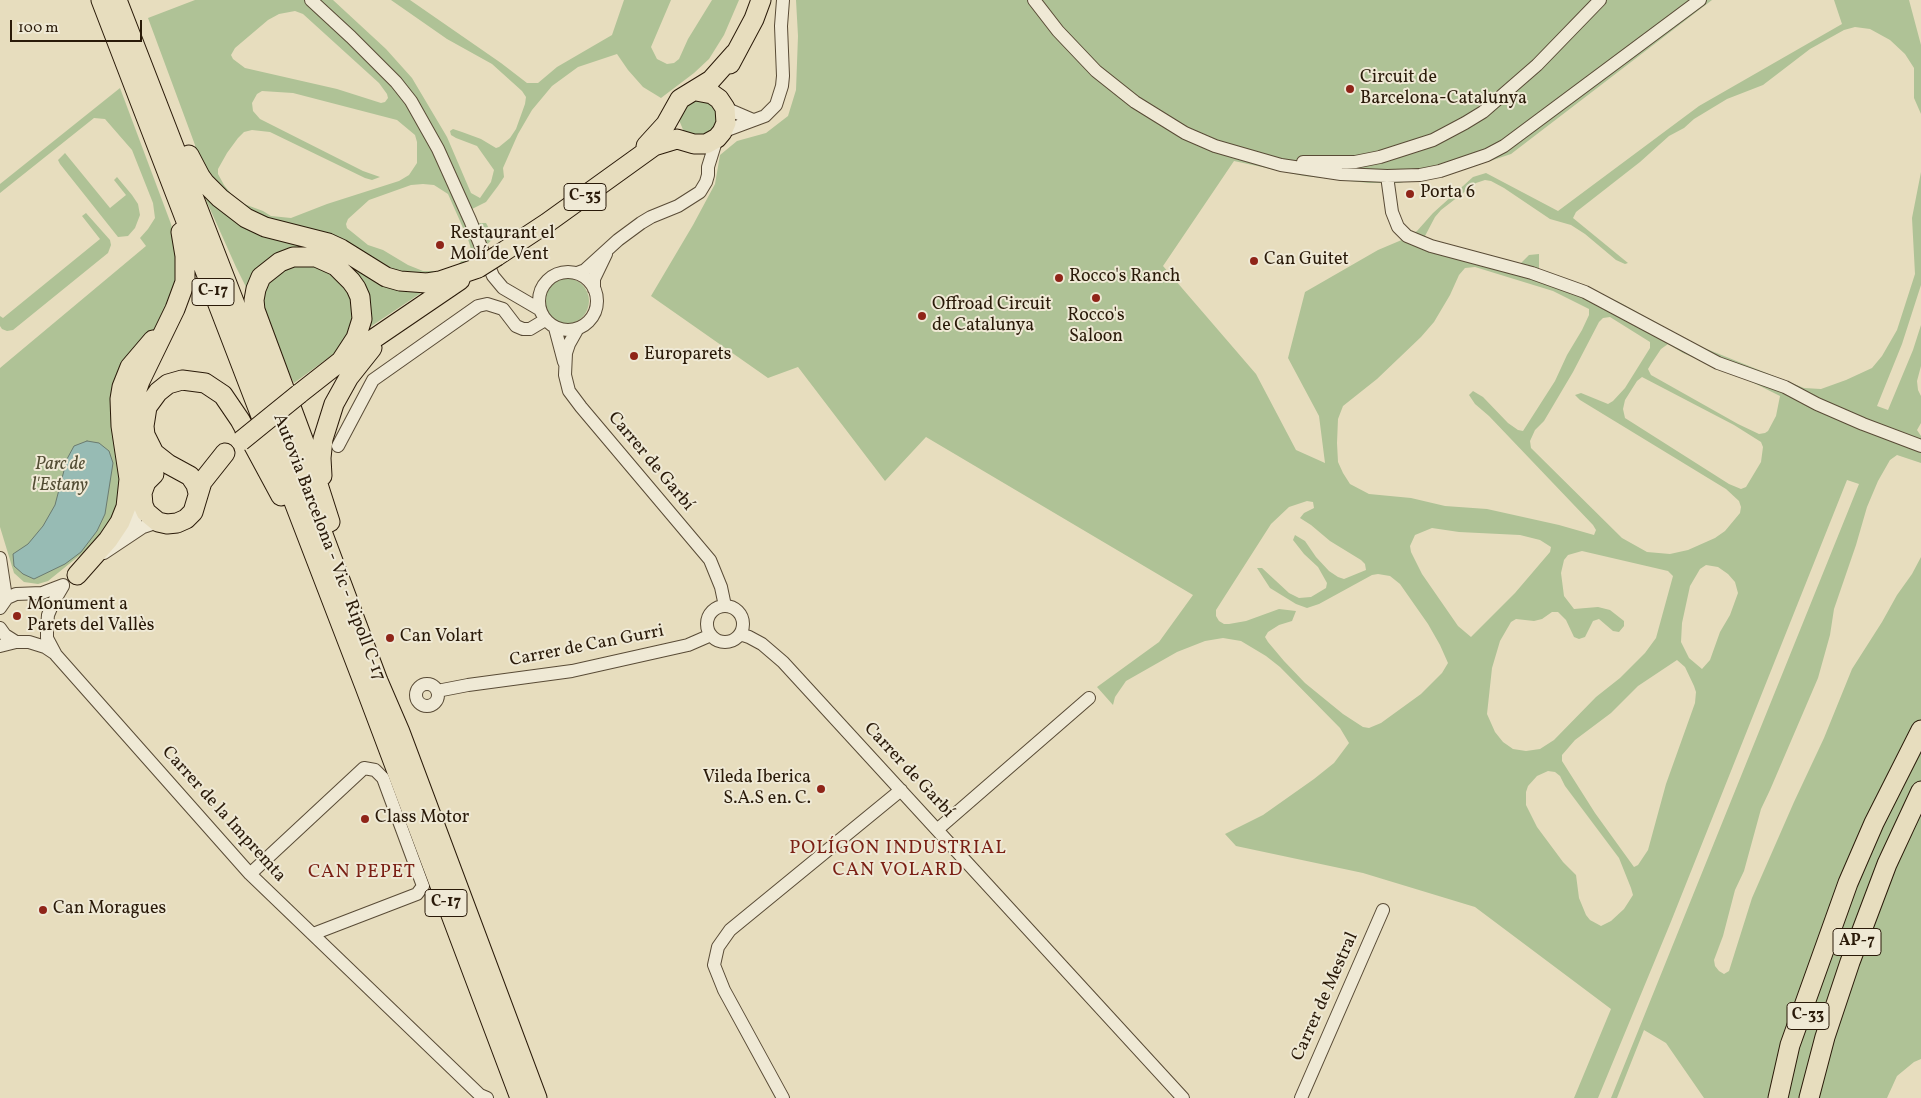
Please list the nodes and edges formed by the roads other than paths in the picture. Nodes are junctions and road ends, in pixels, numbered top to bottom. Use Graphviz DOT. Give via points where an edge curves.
graph roads {
  1 [pos="101,0"];
  2 [pos="117,0"];
  3 [pos="311,0"];
  4 [pos="761,0"];
  5 [pos="783,0"];
  6 [pos="1034,0"];
  7 [pos="1600,0"];
  8 [pos="1700,0"];
  9 [pos="734,53"];
  10 [pos="696,91"];
  11 [pos="136,93"];
  12 [pos="157,101"];
  13 [pos="723,105"];
  14 [pos="673,111"];
  15 [pos="753,120"];
  16 [pos="720,135"];
  17 [pos="690,142"];
  18 [pos="635,158"];
  19 [pos="1281,165"];
  20 [pos="708,167"];
  21 [pos="1387,176"];
  22 [pos="608,251"];
  23 [pos="478,268"];
  24 [pos="576,273"];
  25 [pos="542,286"];
  26 [pos="594,289"];
  27 [pos="516,294"];
  28 [pos="546,319"];
  29 [pos="399,320"];
  30 [pos="168,322"];
  31 [pos="578,328"];
  32 [pos="341,361"];
  33 [pos="565,365"];
  34 [pos="338,446"];
  35 [pos="1921,446"];
  36 [pos="225,453"];
  37 [pos="178,470"];
  38 [pos="146,482"];
  39 [pos="198,493"];
  40 [pos="143,505"];
  41 [pos="326,507"];
  42 [pos="158,522"];
  43 [pos="117,543"];
  44 [pos="1,560"];
  45 [pos="70,580"];
  46 [pos="26,593"];
  47 [pos="1,606"];
  48 [pos="725,606"];
  49 [pos="48,621"];
  50 [pos="0,628"];
  51 [pos="740,634"];
  52 [pos="711,635"];
  53 [pos="22,642"];
  54 [pos="0,646"];
  55 [pos="56,655"];
  56 [pos="371,683"];
  57 [pos="437,691"];
  58 [pos="1089,698"];
  59 [pos="1921,730"];
  60 [pos="901,790"];
  61 [pos="1921,791"];
  62 [pos="938,829"];
  63 [pos="250,874"];
  64 [pos="1383,910"];
  65 [pos="313,934"];
  66 [pos="1829,934"];
  67 [pos="482,1097"];
  68 [pos="520,1098"];
  69 [pos="536,1098"];
  70 [pos="783,1098"];
  71 [pos="1183,1098"];
  72 [pos="1301,1098"];
  73 [pos="1778,1098"];
  74 [pos="1787,1098"];
  75 [pos="1809,1098"];
  1 -- 11 [label="highway, Autovia Barcelona - Vic - Ripoll C-17 / C-17"];
  2 -- 12 [label="highway, Autovia Barcelona - Vic - Ripoll C-17 / C-17"];
  3 -- 27 [label="street" via="396,82 411,101 438,149 493,276 502,288"];
  4 -- 9 [label="highway, C-35"];
  5 -- 15 [label="street" via="782,86 771,111"];
  6 -- 19 [label="street" via="1074,48 1135,102 1185,133 1215,146"];
  7 -- 19 [label="street" via="1516,85 1483,112 1433,140 1355,162 1289,162"];
  8 -- 21 [label="street" via="1504,146 1440,171"];
  9 -- 10 [label="highway, C-35" via="711,80"];
  9 -- 13 [label="highway, C-35" via="723,80"];
  10 -- 13 [label="highway" via="712,94"];
  10 -- 14 [label="highway, C-35" via="680,99"];
  11 -- 30 [label="highway" via="148,145 183,237 185,282"];
  11 -- 56 [label="highway, Autovia Barcelona - Vic - Ripoll C-17 / C-17"];
  12 -- 23 [label="highway" via="175,122 200,176 220,198 246,218 265,227 328,243 386,277 400,281 427,283"];
  12 -- 56 [label="highway, Autovia Barcelona - Vic - Ripoll C-17 / C-17" via="285,433"];
  13 -- 15 [label="street"];
  13 -- 16 [label="highway, C-35" via="726,122"];
  14 -- 17 [label="highway" via="675,128"];
  14 -- 18 [label="highway, C-35" via="660,132"];
  15 -- 16 [label="street"];
  16 -- 17 [label="highway, C-35" via="706,144"];
  16 -- 20 [label="street"];
  17 -- 18 [label="highway, C-35" via="677,139 662,143"];
  17 -- 20 [label="street"];
  18 -- 23 [label="highway, C-35, bridge" via="548,223"];
  19 -- 21 [label="street" via="1341,174"];
  20 -- 22 [label="street" via="706,182 695,196 651,217"];
  21 -- 35 [label="street" via="1392,212 1398,227 1407,236 1585,292 1718,364 1785,387"];
  22 -- 24 [label="street" via="585,270"];
  22 -- 26 [label="street" via="594,279"];
  23 -- 29 [label="highway, C-35"];
  24 -- 25 [label="street" via="557,274"];
  24 -- 26 [label="street"];
  25 -- 27 [label="street"];
  25 -- 28 [label="street" via="538,298"];
  26 -- 31 [label="street" via="597,302 593,315"];
  27 -- 28 [label="street"];
  28 -- 31 [label="street" via="566,331"];
  28 -- 33 [label="street, Carrer de Garbí"];
  28 -- 34 [label="street" via="530,329 523,329 516,326 503,309 487,304 478,306 373,380"];
  29 -- 32 [label="highway, C-35"];
  29 -- 41 [label="highway" via="358,364 334,404 323,439 321,458"];
  30 -- 38 [label="highway" via="140,381 131,414 134,435 145,463"];
  30 -- 45 [label="highway" via="130,367 122,387 120,413 129,487 124,514 108,540"];
  31 -- 33 [label="street, Carrer de Garbí" via="569,344"];
  32 -- 36 [label="highway, C-35, bridge"];
  32 -- 41 [label="highway" via="356,338 362,319 360,297 351,281 336,266 316,257 293,257 270,268 256,289 255,310"];
  33 -- 48 [label="street, Carrer de Garbí" via="566,381 573,398 710,560"];
  36 -- 37 [label="highway, C-35" via="202,466"];
  36 -- 39 [label="highway, C-35" via="202,482"];
  37 -- 38 [label="highway, C-35" via="164,469"];
  37 -- 39 [label="highway" via="193,480"];
  37 -- 56 [label="highway" via="161,460 149,445 145,435 145,415 151,400 168,384 182,380 200,381 216,389 229,403 271,477 332,618"];
  38 -- 40 [label="highway" via="142,493"];
  39 -- 42 [label="highway, C-35" via="192,512 186,519 177,524"];
  40 -- 42 [label="highway"];
  40 -- 43 [label="street"];
  41 -- 56 [label="highway" via="373,645"];
  42 -- 43 [label="street"];
  43 -- 45 [label="street"];
  44 -- 46 [label="street" via="8,577"];
  44 -- 47 [label="street" via="5,591"];
  45 -- 46 [label="street" via="42,593"];
  45 -- 49 [label="street" via="53,603"];
  46 -- 47 [label="street" via="11,596"];
  46 -- 49 [label="street" via="44,604"];
  48 -- 51 [label="street" via="732,607 741,616 743,627"];
  48 -- 52 [label="street" via="710,616"];
  49 -- 53 [label="street" via="40,636"];
  49 -- 55 [label="street" via="49,643"];
  50 -- 53 [label="street" via="5,635"];
  51 -- 52 [label="street" via="725,642"];
  51 -- 60 [label="street, Carrer de Garbí" via="762,644 783,662"];
  52 -- 57 [label="street, Carrer de Can Gurri" via="688,645 572,672"];
  53 -- 54 [label="street"];
  53 -- 55 [label="street" via="45,647"];
  55 -- 63 [label="street, Carrer de la Impremta"];
  56 -- 68 [label="highway, Autovia Barcelona - Vic - Ripoll C-17 / C-17"];
  56 -- 69 [label="highway, Autovia Barcelona - Vic - Ripoll C-17 / C-17" via="400,732"];
  58 -- 62 [label="street"];
  59 -- 66 [label="highway, AP-7" via="1874,823"];
  60 -- 62 [label="street, Carrer de Garbí"];
  60 -- 70 [label="street" via="730,930 718,947 714,965 724,990"];
  61 -- 75 [label="highway, AP-7" via="1862,928 1828,1028"];
  62 -- 71 [label="street, Carrer de Garbí"];
  63 -- 65 [label="street, Carrer de la Impremta"];
  63 -- 65 [label="street" via="364,768 375,770 383,778 424,886 416,894"];
  64 -- 72 [label="street, Carrer de Mestral"];
  65 -- 67 [label="street, Carrer de la Impremta"];
  66 -- 73 [label="highway, AP-7" via="1790,1045"];
  66 -- 74 [label="highway, C-33"];
}
